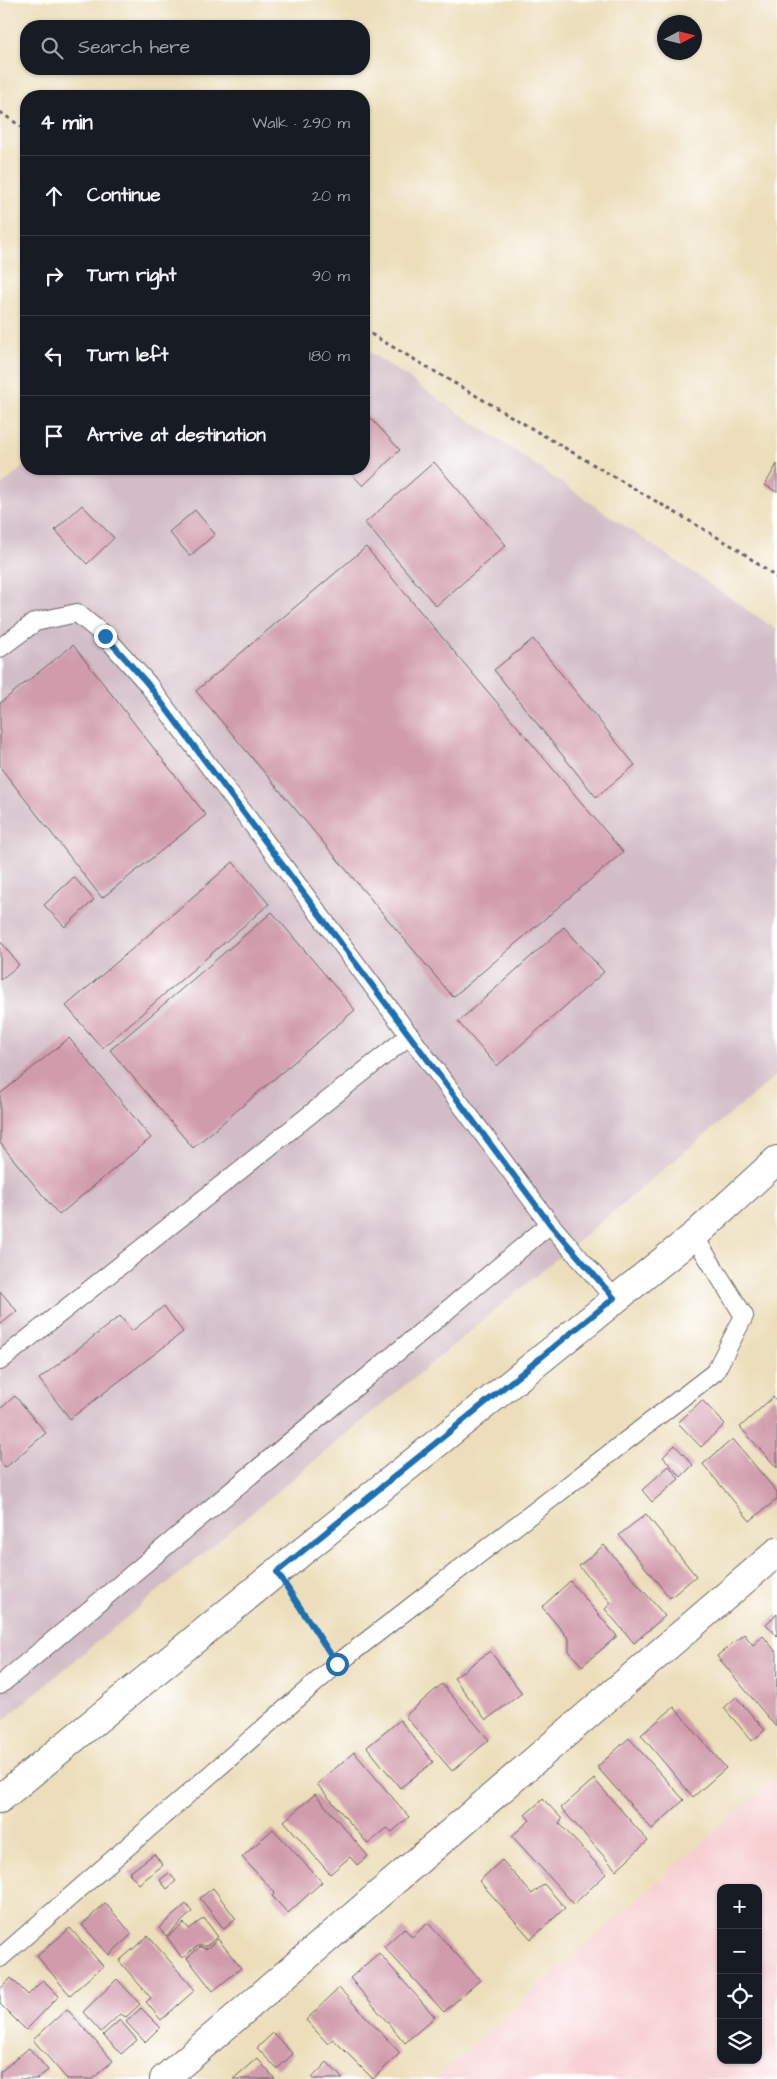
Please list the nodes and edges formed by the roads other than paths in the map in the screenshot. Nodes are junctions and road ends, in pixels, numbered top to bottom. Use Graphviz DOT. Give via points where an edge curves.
graph roads {
  1 [pos="0,648"];
  2 [pos="410,1035"];
  3 [pos="777,1160"];
  4 [pos="550,1224"];
  5 [pos="694,1236"];
  6 [pos="614,1298"];
  7 [pos="0,1361"];
  8 [pos="777,1552"];
  9 [pos="0,1685"];
  10 [pos="0,1799"];
  11 [pos="0,1958"];
  12 [pos="164,2079"];
  1 -- 2 [label="lane" via="35,622 77,613 105,636 147,683"];
  2 -- 4 [label="lane"];
  2 -- 7 [label="lane"];
  3 -- 5 [label="main road"];
  4 -- 6 [label="lane"];
  4 -- 9 [label="lane"];
  5 -- 6 [label="main road"];
  5 -- 11 [label="lane" via="744,1316 715,1372 337,1664"];
  6 -- 10 [label="main road"];
  8 -- 12 [label="main road"];
}
